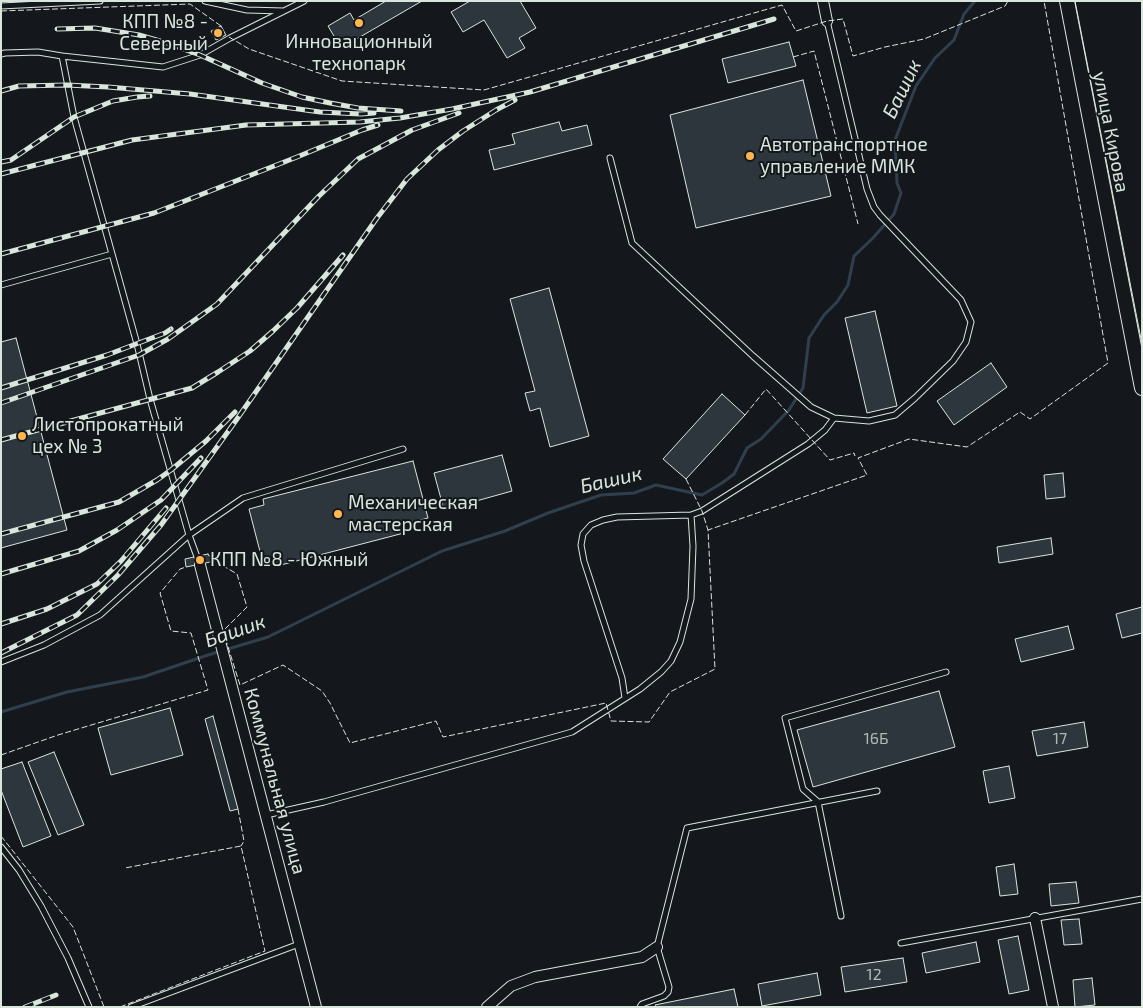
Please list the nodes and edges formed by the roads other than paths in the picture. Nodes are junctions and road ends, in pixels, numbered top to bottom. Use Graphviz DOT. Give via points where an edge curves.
graph roads {
  1 [pos="100,1"];
  2 [pos="205,1"];
  3 [pos="304,1"];
  4 [pos="823,1"];
  5 [pos="1066,1"];
  6 [pos="1,6"];
  7 [pos="284,11"];
  8 [pos="828,21"];
  9 [pos="1,54"];
  10 [pos="62,56"];
  11 [pos="610,158"];
  12 [pos="112,254"];
  13 [pos="1,285"];
  14 [pos="1142,388"];
  15 [pos="834,418"];
  16 [pos="403,450"];
  17 [pos="691,515"];
  18 [pos="189,535"];
  19 [pos="200,565"];
  20 [pos="1,662"];
  21 [pos="946,672"];
  22 [pos="625,698"];
  23 [pos="876,791"];
  24 [pos="818,802"];
  25 [pos="266,815"];
  26 [pos="1,847"];
  27 [pos="1142,899"];
  28 [pos="841,916"];
  29 [pos="1035,918"];
  30 [pos="901,943"];
  31 [pos="300,944"];
  32 [pos="657,947"];
  33 [pos="89,1007"];
  34 [pos="131,1007"];
  35 [pos="316,1007"];
  36 [pos="487,1007"];
  37 [pos="640,1007"];
  38 [pos="1053,1007"];
  1 -- 6 [label="lane"];
  2 -- 7 [label="lane" via="248,10"];
  3 -- 7 [label="lane"];
  4 -- 8 [label="street"];
  5 -- 14 [label="main road, улица Кирова"];
  7 -- 10 [label="lane" via="200,55 163,67"];
  8 -- 15 [label="lane" via="874,207 961,300 971,322 966,342 952,361 895,415 869,421"];
  9 -- 10 [label="lane" via="38,52"];
  10 -- 12 [label="lane" via="74,117"];
  11 -- 15 [label="lane" via="632,243 811,408"];
  12 -- 13 [label="lane"];
  12 -- 18 [label="lane"];
  15 -- 17 [label="lane" via="808,444"];
  16 -- 18 [label="lane" via="243,498"];
  17 -- 22 [label="lane" via="691,599 680,642 671,661 661,672"];
  17 -- 22 [label="lane" via="618,517 591,525 583,534 584,561 619,669"];
  18 -- 19 [label="lane"];
  18 -- 20 [label="lane" via="100,615 44,645"];
  19 -- 25 [label="street, Коммунальная улица"];
  21 -- 24 [label="lane" via="785,718 804,789"];
  22 -- 25 [label="lane" via="572,732 332,800"];
  23 -- 24 [label="lane"];
  24 -- 28 [label="lane"];
  24 -- 32 [label="lane" via="688,828"];
  25 -- 31 [label="street, Коммунальная улица"];
  26 -- 33 [label="lane" via="41,906"];
  27 -- 29 [label="lane"];
  29 -- 30 [label="lane"];
  29 -- 38 [label="street"];
  31 -- 34 [label="lane"];
  31 -- 35 [label="street, Коммунальная улица"];
  32 -- 36 [label="street" via="642,957 535,976 511,986"];
  32 -- 37 [label="lane" via="668,992"];
}
